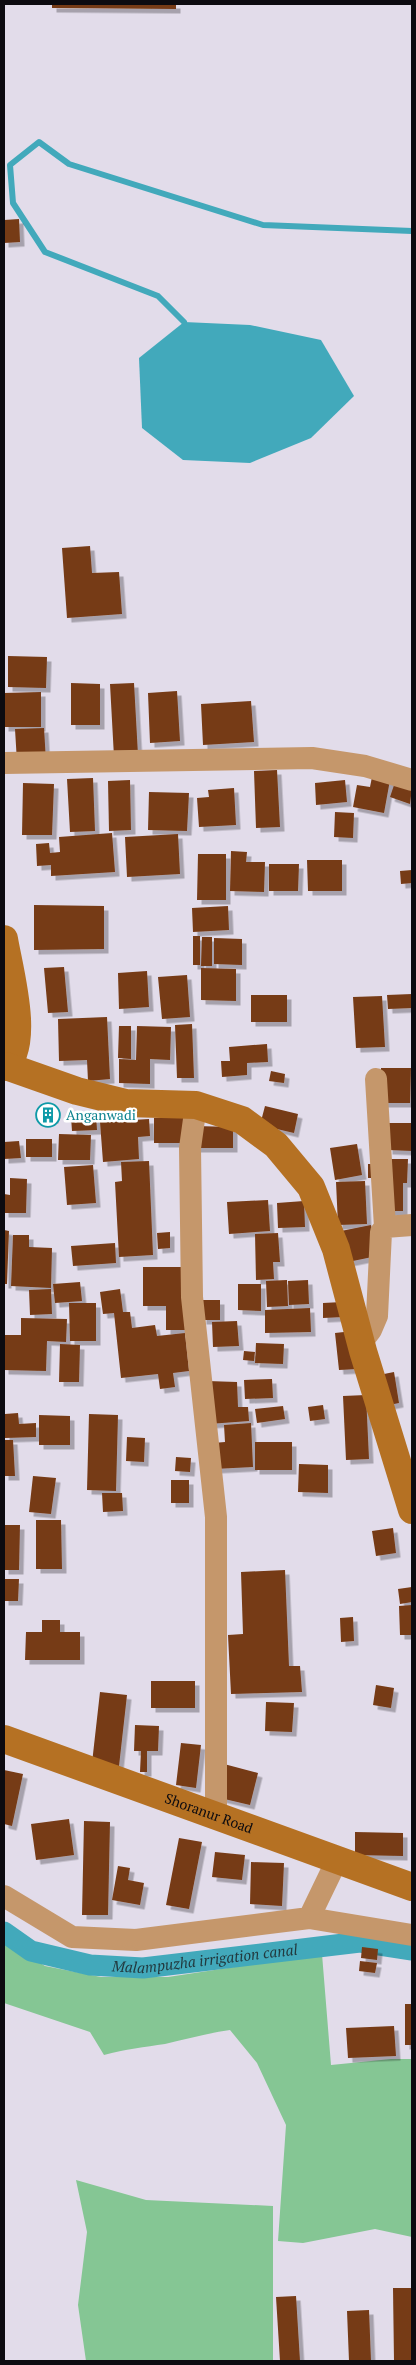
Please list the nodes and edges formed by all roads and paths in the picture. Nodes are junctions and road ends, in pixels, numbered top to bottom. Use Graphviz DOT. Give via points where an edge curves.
graph roads {
  1 [pos="4,763"];
  2 [pos="412,780"];
  3 [pos="4,939"];
  4 [pos="11,1027"];
  5 [pos="5,1067"];
  6 [pos="376,1079"];
  7 [pos="196,1105"];
  8 [pos="412,1225"];
  9 [pos="385,1227"];
  10 [pos="361,1342"];
  11 [pos="412,1510"];
  12 [pos="4,1739"];
  13 [pos="216,1816"];
  14 [pos="337,1860"];
  15 [pos="412,1887"];
  16 [pos="4,1896"];
  17 [pos="309,1918"];
  18 [pos="412,1935"];
  1 -- 2 [label="street" via="312,758 365,766"];
  3 -- 4 [label="street"];
  4 -- 5 [label="street" via="14,1053"];
  5 -- 7 [label="street" via="126,1103"];
  6 -- 9 [label="street"];
  7 -- 10 [label="street" via="242,1120 276,1145 311,1187 336,1249"];
  7 -- 13 [label="street" via="190,1148 192,1297 216,1517"];
  8 -- 9 [label="street"];
  9 -- 10 [label="street" via="382,1232 377,1316"];
  10 -- 11 [label="street"];
  12 -- 13 [label="street, Shoranur Road"];
  13 -- 14 [label="street, Shoranur Road"];
  14 -- 15 [label="street, Shoranur Road"];
  14 -- 17 [label="street"];
  16 -- 17 [label="street" via="72,1937 136,1940"];
  17 -- 18 [label="street"];
}
